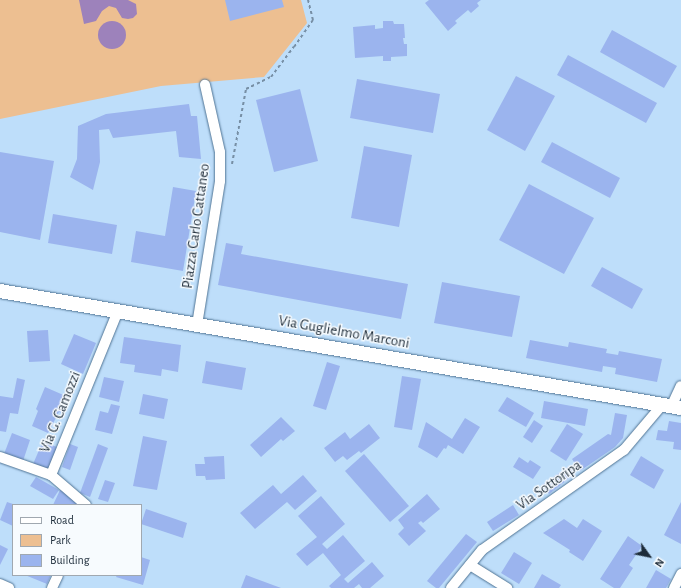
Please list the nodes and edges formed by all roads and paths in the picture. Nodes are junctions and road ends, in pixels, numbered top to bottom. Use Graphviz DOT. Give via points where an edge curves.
graph roads {
  1 [pos="308,0"];
  2 [pos="205,85"];
  3 [pos="232,168"];
  4 [pos="0,291"];
  5 [pos="118,310"];
  6 [pos="197,324"];
  7 [pos="681,386"];
  8 [pos="671,407"];
  9 [pos="0,458"];
  10 [pos="51,475"];
  11 [pos="85,504"];
  12 [pos="470,565"];
  13 [pos="681,574"];
  14 [pos="58,576"];
  15 [pos="0,584"];
  16 [pos="9,588"];
  17 [pos="52,588"];
  18 [pos="451,588"];
  19 [pos="507,588"];
  20 [pos="674,588"];
  1 -- 3 [label="path" via="313,20 271,77 246,89"];
  2 -- 6 [label="street, Piazza Carlo Cattaneo" via="220,152 220,181"];
  4 -- 5 [label="main road, Via Guglielmo Marconi"];
  5 -- 6 [label="main road, Via Guglielmo Marconi"];
  5 -- 10 [label="street, Via G. Camozzi"];
  6 -- 8 [label="main road, Via Guglielmo Marconi"];
  7 -- 8 [label="street, Via Sottoripa"];
  8 -- 12 [label="street, Via Sottoripa" via="624,450 482,550"];
  9 -- 10 [label="street, Via G. Camozzi"];
  10 -- 11 [label="street"];
  12 -- 18 [label="street, Via Sottoripa"];
  12 -- 19 [label="street"];
  13 -- 20 [label="street"];
  14 -- 17 [label="street"];
  15 -- 16 [label="street"];
}
